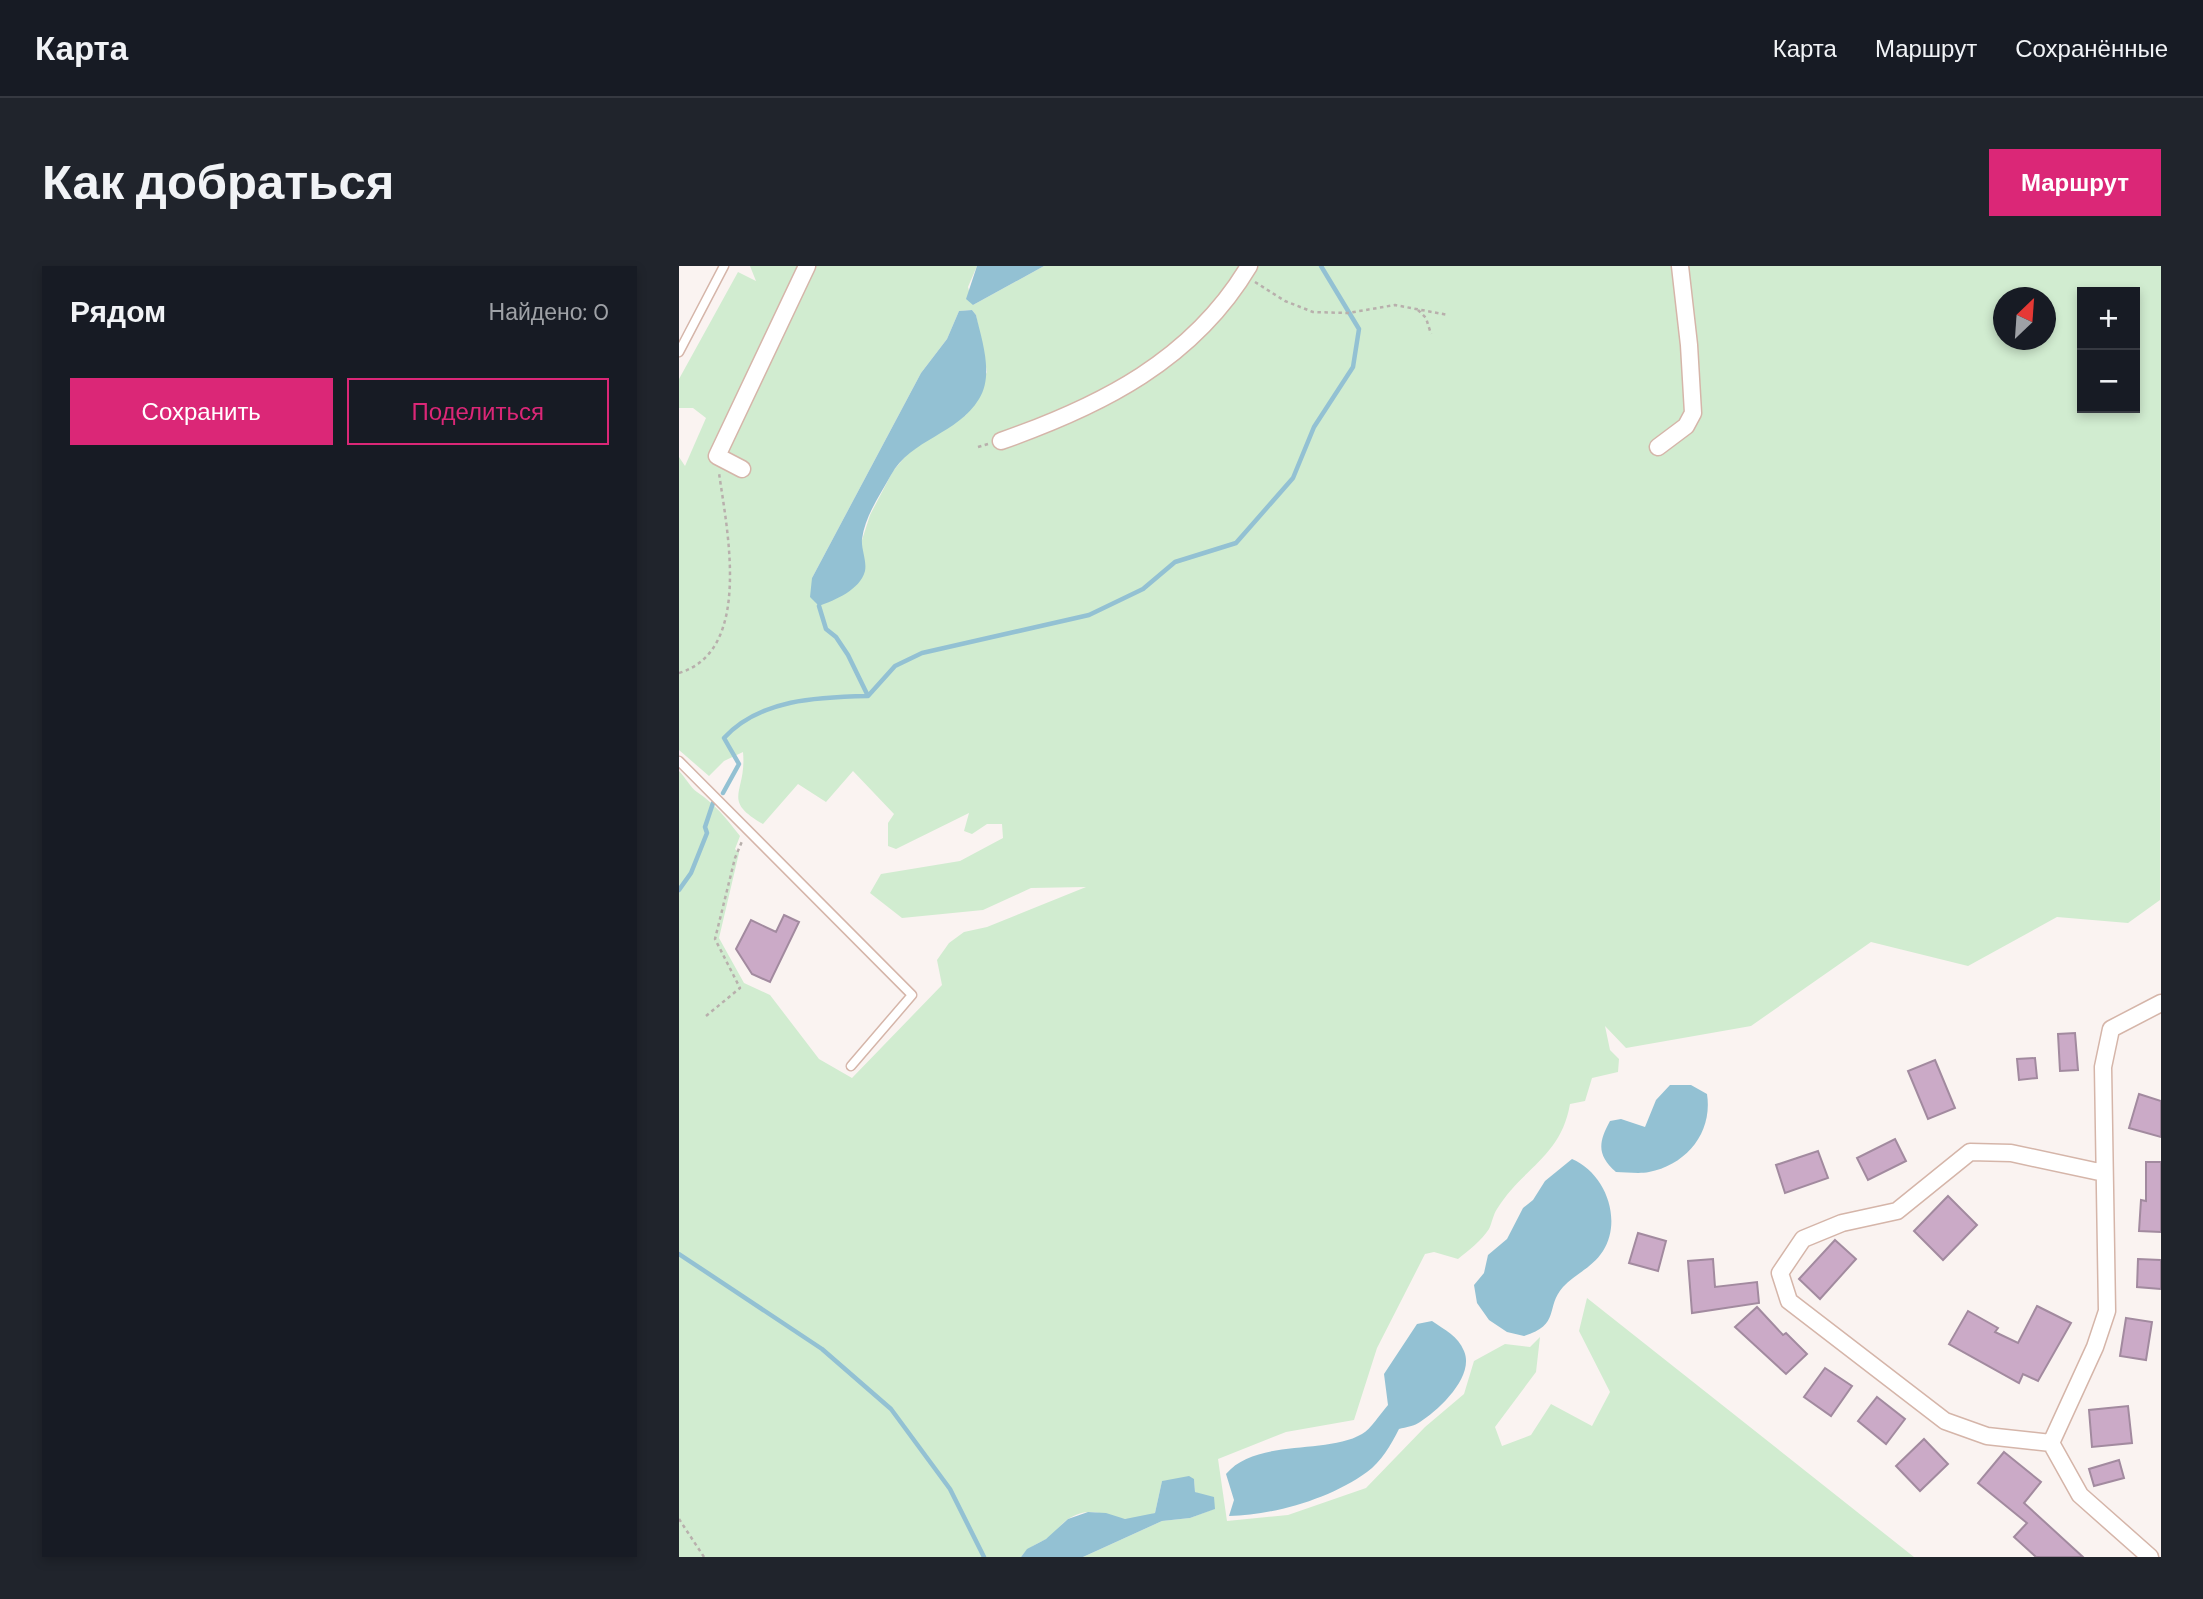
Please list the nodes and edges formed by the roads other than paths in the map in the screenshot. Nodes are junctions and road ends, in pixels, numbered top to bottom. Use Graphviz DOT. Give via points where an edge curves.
graph roads {
  1 [pos="724,266"];
  2 [pos="807,266"];
  3 [pos="1680,266"];
  4 [pos="1246,270"];
  5 [pos="679,352"];
  6 [pos="1002,440"];
  7 [pos="1658,447"];
  8 [pos="742,469"];
  9 [pos="679,761"];
  10 [pos="2161,1003"];
  11 [pos="851,1066"];
  12 [pos="2104,1173"];
  13 [pos="2051,1443"];
  14 [pos="2150,1557"];
  1 -- 5 [label="lane"];
  2 -- 8 [label="street" via="716,456"];
  3 -- 7 [label="street" via="1693,412 1686,426"];
  4 -- 6 [label="street" via="1206,323 1171,357 1062,420"];
  9 -- 11 [label="lane" via="912,995"];
  10 -- 12 [label="street" via="2111,1029 2103,1067"];
  12 -- 13 [label="street" via="2107,1311"];
  12 -- 13 [label="street" via="2011,1153 1970,1152 1897,1211 1842,1223 1804,1239 1780,1273 1789,1301 1945,1421 1987,1436"];
  13 -- 14 [label="street" via="2080,1495"];
}
